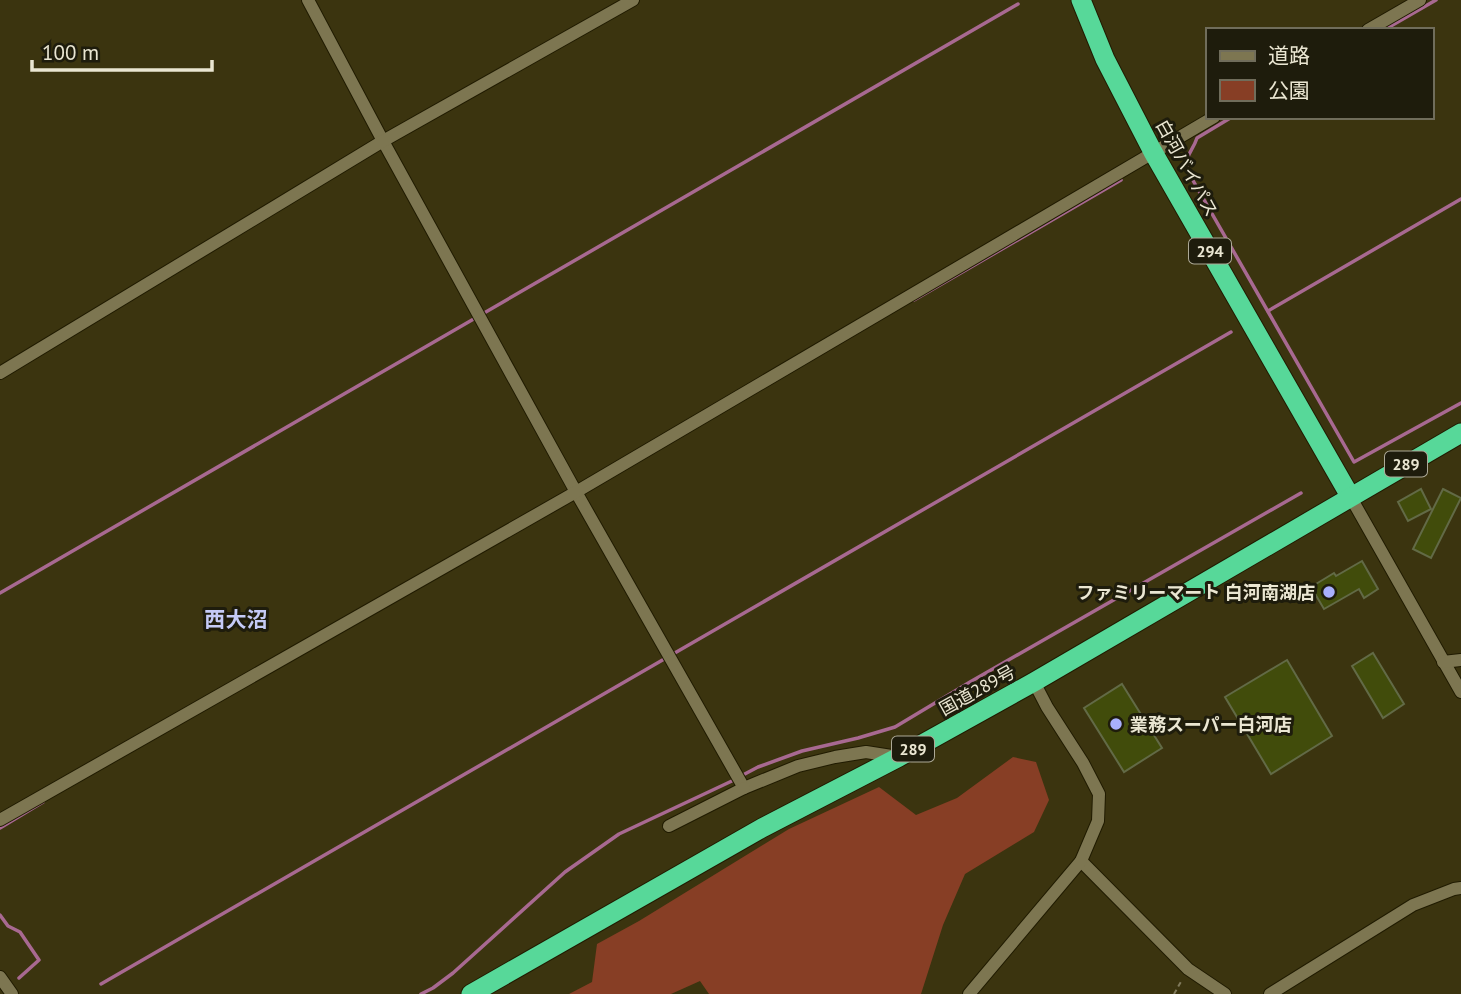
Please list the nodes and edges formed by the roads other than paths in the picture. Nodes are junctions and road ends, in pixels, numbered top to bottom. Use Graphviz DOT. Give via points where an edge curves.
graph roads {
  1 [pos="308,0"];
  2 [pos="633,0"];
  3 [pos="1081,0"];
  4 [pos="1420,0"];
  5 [pos="1371,28"];
  6 [pos="1211,119"];
  7 [pos="383,141"];
  8 [pos="1153,152"];
  9 [pos="0,373"];
  10 [pos="1461,433"];
  11 [pos="576,492"];
  12 [pos="1350,496"];
  13 [pos="1461,660"];
  14 [pos="1443,662"];
  15 [pos="1034,682"];
  16 [pos="1461,692"];
  17 [pos="899,757"];
  18 [pos="744,788"];
  19 [pos="0,820"];
  20 [pos="669,826"];
  21 [pos="1081,861"];
  22 [pos="1461,888"];
  23 [pos="0,977"];
  24 [pos="12,994"];
  25 [pos="471,994"];
  26 [pos="969,994"];
  27 [pos="1225,994"];
  28 [pos="1270,994"];
  1 -- 7 [label="street"];
  2 -- 7 [label="street"];
  3 -- 8 [label="highway, 白河バイパス / 294" via="1105,59"];
  4 -- 5 [label="street"];
  6 -- 8 [label="street"];
  7 -- 9 [label="street"];
  7 -- 11 [label="street"];
  8 -- 11 [label="street"];
  8 -- 12 [label="highway, 白河バイパス / 294"];
  10 -- 12 [label="highway, 国道289号 / 289"];
  11 -- 18 [label="street"];
  11 -- 19 [label="street"];
  12 -- 14 [label="street"];
  12 -- 15 [label="highway, 国道289号 / 289"];
  13 -- 14 [label="street"];
  14 -- 16 [label="street"];
  15 -- 17 [label="highway, 国道289号 / 289"];
  15 -- 21 [label="street" via="1099,794 1098,821"];
  17 -- 18 [label="street" via="866,752 835,757 797,766"];
  17 -- 25 [label="highway, 国道289号 / 289" via="762,828"];
  18 -- 20 [label="street"];
  21 -- 26 [label="street"];
  21 -- 27 [label="street" via="1188,969"];
  22 -- 28 [label="street" via="1413,905"];
  23 -- 24 [label="street"];
}
